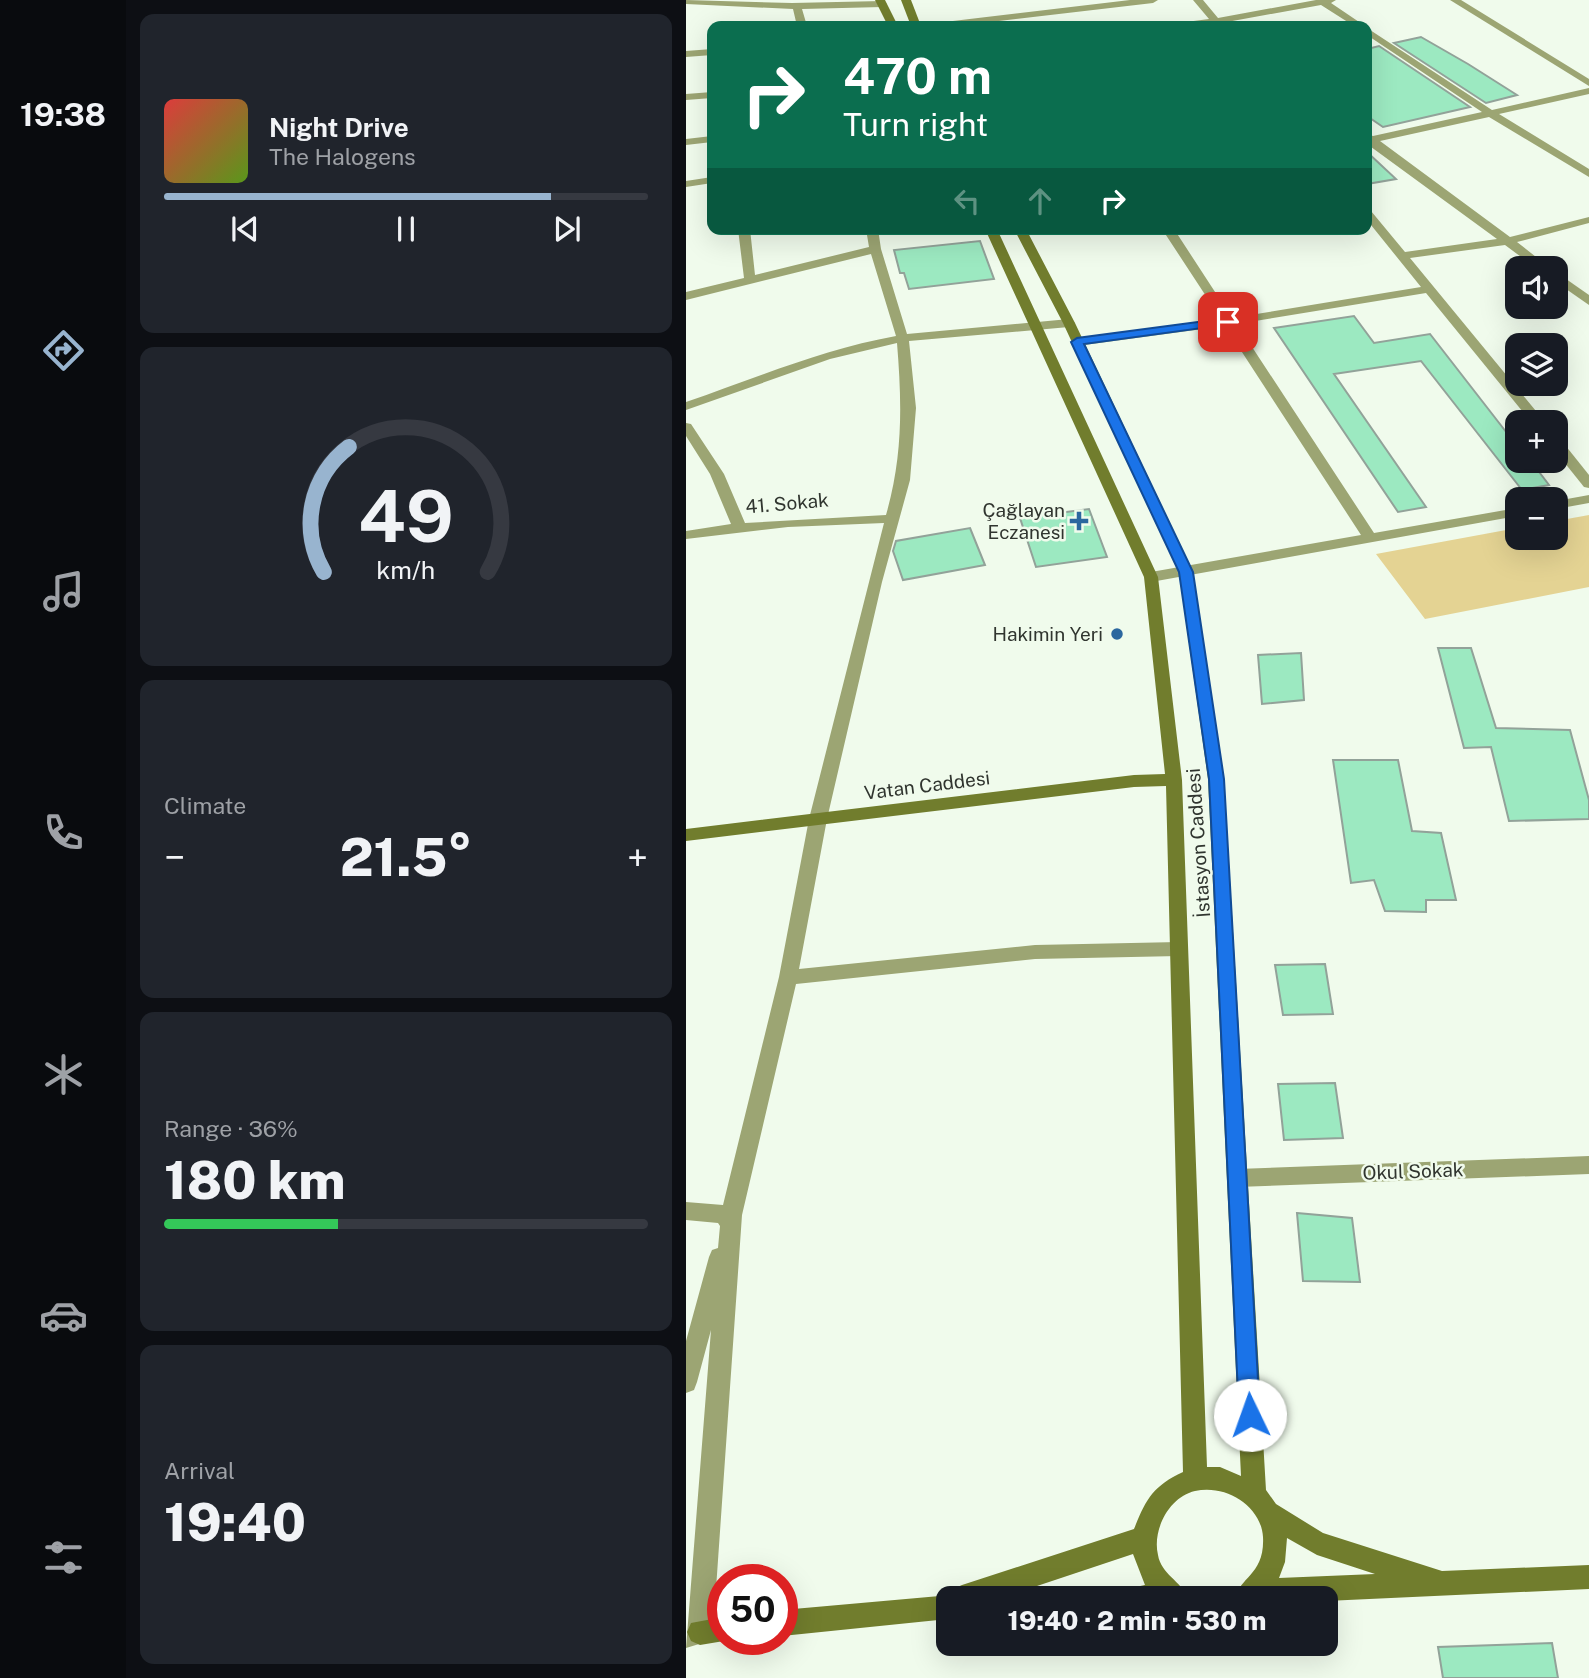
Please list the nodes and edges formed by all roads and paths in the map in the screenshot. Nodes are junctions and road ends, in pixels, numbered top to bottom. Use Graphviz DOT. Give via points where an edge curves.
graph roads {
  1 [pos="906,0"];
  2 [pos="1026,0"];
  3 [pos="1153,0"];
  4 [pos="1198,0"];
  5 [pos="1455,0"];
  6 [pos="686,1"];
  7 [pos="1327,1"];
  8 [pos="733,2"];
  9 [pos="881,2"];
  10 [pos="792,6"];
  11 [pos="1033,15"];
  12 [pos="801,21"];
  13 [pos="890,21"];
  14 [pos="914,21"];
  15 [pos="980,21"];
  16 [pos="1036,21"];
  17 [pos="1216,21"];
  18 [pos="1233,21"];
  19 [pos="1353,21"];
  20 [pos="1372,34"];
  21 [pos="707,52"];
  22 [pos="686,54"];
  23 [pos="1589,83"];
  24 [pos="1589,91"];
  25 [pos="707,95"];
  26 [pos="686,97"];
  27 [pos="1491,113"];
  28 [pos="1372,138"];
  29 [pos="707,140"];
  30 [pos="686,142"];
  31 [pos="1372,142"];
  32 [pos="1589,174"];
  33 [pos="707,181"];
  34 [pos="686,184"];
  35 [pos="1372,219"];
  36 [pos="1589,220"];
  37 [pos="745,235"];
  38 [pos="873,235"];
  39 [pos="994,235"];
  40 [pos="1023,235"];
  41 [pos="1172,235"];
  42 [pos="1508,241"];
  43 [pos="875,249"];
  44 [pos="1402,256"];
  45 [pos="1528,256"];
  46 [pos="750,279"];
  47 [pos="1568,285"];
  48 [pos="1429,289"];
  49 [pos="686,296"];
  50 [pos="1589,301"];
  51 [pos="1228,322"];
  52 [pos="1069,323"];
  53 [pos="1035,325"];
  54 [pos="903,340"];
  55 [pos="1077,342"];
  56 [pos="686,406"];
  57 [pos="1528,410"];
  58 [pos="686,427"];
  59 [pos="1568,458"];
  60 [pos="1589,484"];
  61 [pos="1589,499"];
  62 [pos="1568,503"];
  63 [pos="1505,514"];
  64 [pos="891,519"];
  65 [pos="740,526"];
  66 [pos="686,536"];
  67 [pos="1371,540"];
  68 [pos="1186,572"];
  69 [pos="1151,577"];
  70 [pos="1174,780"];
  71 [pos="818,820"];
  72 [pos="686,835"];
  73 [pos="1178,949"];
  74 [pos="788,977"];
  75 [pos="1589,1165"];
  76 [pos="1237,1178"];
  77 [pos="686,1211"];
  78 [pos="731,1215"];
  79 [pos="686,1382"];
  80 [pos="1195,1478"];
  81 [pos="1261,1503"];
  82 [pos="1144,1538"];
  83 [pos="1589,1577"];
  84 [pos="1442,1583"];
  85 [pos="998,1586"];
  86 [pos="1163,1586"];
  87 [pos="1259,1586"];
  88 [pos="1338,1590"];
  89 [pos="936,1606"];
  90 [pos="798,1621"];
  91 [pos="703,1632"];
  1 -- 14 [label="main road"];
  2 -- 11 [label="street"];
  3 -- 11 [label="street"];
  4 -- 17 [label="street"];
  5 -- 23 [label="street"];
  6 -- 8 [label="street"];
  7 -- 18 [label="street"];
  7 -- 19 [label="street"];
  8 -- 10 [label="street"];
  9 -- 10 [label="street"];
  9 -- 13 [label="main road"];
  10 -- 12 [label="street" via="797,7"];
  11 -- 15 [label="street"];
  11 -- 16 [label="street"];
  20 -- 27 [label="street"];
  21 -- 22 [label="street"];
  24 -- 27 [label="street"];
  25 -- 26 [label="street"];
  27 -- 28 [label="street"];
  27 -- 32 [label="street"];
  29 -- 30 [label="street"];
  31 -- 42 [label="street"];
  33 -- 34 [label="street"];
  35 -- 44 [label="street"];
  36 -- 42 [label="street"];
  37 -- 46 [label="street"];
  38 -- 43 [label="street"];
  39 -- 53 [label="main road, İstasyon Caddesi"];
  40 -- 52 [label="main road, İstasyon Caddesi"];
  41 -- 51 [label="street"];
  42 -- 44 [label="street"];
  42 -- 45 [label="street"];
  43 -- 46 [label="street"];
  43 -- 54 [label="street"];
  44 -- 48 [label="street"];
  46 -- 49 [label="street"];
  47 -- 50 [label="street"];
  48 -- 51 [label="street"];
  48 -- 57 [label="street"];
  51 -- 55 [label="street"];
  51 -- 67 [label="street"];
  52 -- 53 [label="street"];
  52 -- 55 [label="main road, İstasyon Caddesi"];
  53 -- 54 [label="street"];
  53 -- 69 [label="main road, İstasyon Caddesi"];
  54 -- 56 [label="street" via="843,352"];
  54 -- 64 [label="street" via="909,408 903,480"];
  55 -- 68 [label="main road, İstasyon Caddesi"];
  58 -- 65 [label="street" via="709,455"];
  59 -- 60 [label="street"];
  61 -- 62 [label="street"];
  63 -- 67 [label="street"];
  64 -- 65 [label="street, 41. Sokak"];
  64 -- 71 [label="street"];
  65 -- 66 [label="street, 41. Sokak"];
  67 -- 68 [label="street"];
  68 -- 69 [label="street"];
  68 -- 76 [label="main road, İstasyon Caddesi" via="1216,779"];
  69 -- 70 [label="main road, İstasyon Caddesi"];
  70 -- 71 [label="main road, Vatan Caddesi"];
  70 -- 73 [label="main road, İstasyon Caddesi"];
  71 -- 72 [label="main road, Vatan Caddesi"];
  71 -- 74 [label="street"];
  73 -- 74 [label="street" via="1035,952"];
  73 -- 80 [label="main road, İstasyon Caddesi"];
  74 -- 78 [label="street"];
  75 -- 76 [label="street, Okul Sokak"];
  76 -- 81 [label="main road, İstasyon Caddesi"];
  77 -- 78 [label="street"];
  78 -- 79 [label="street"];
  78 -- 91 [label="street"];
  80 -- 81 [label="main road" via="1216,1476 1236,1482"];
  80 -- 82 [label="main road" via="1175,1485 1159,1499 1148,1517"];
  81 -- 84 [label="main road" via="1317,1544"];
  81 -- 87 [label="main road, İstasyon Caddesi" via="1275,1532 1275,1554"];
  82 -- 85 [label="main road"];
  82 -- 86 [label="main road" via="1147,1560"];
  83 -- 84 [label="main road"];
  84 -- 88 [label="main road"];
  89 -- 90 [label="main road"];
}
